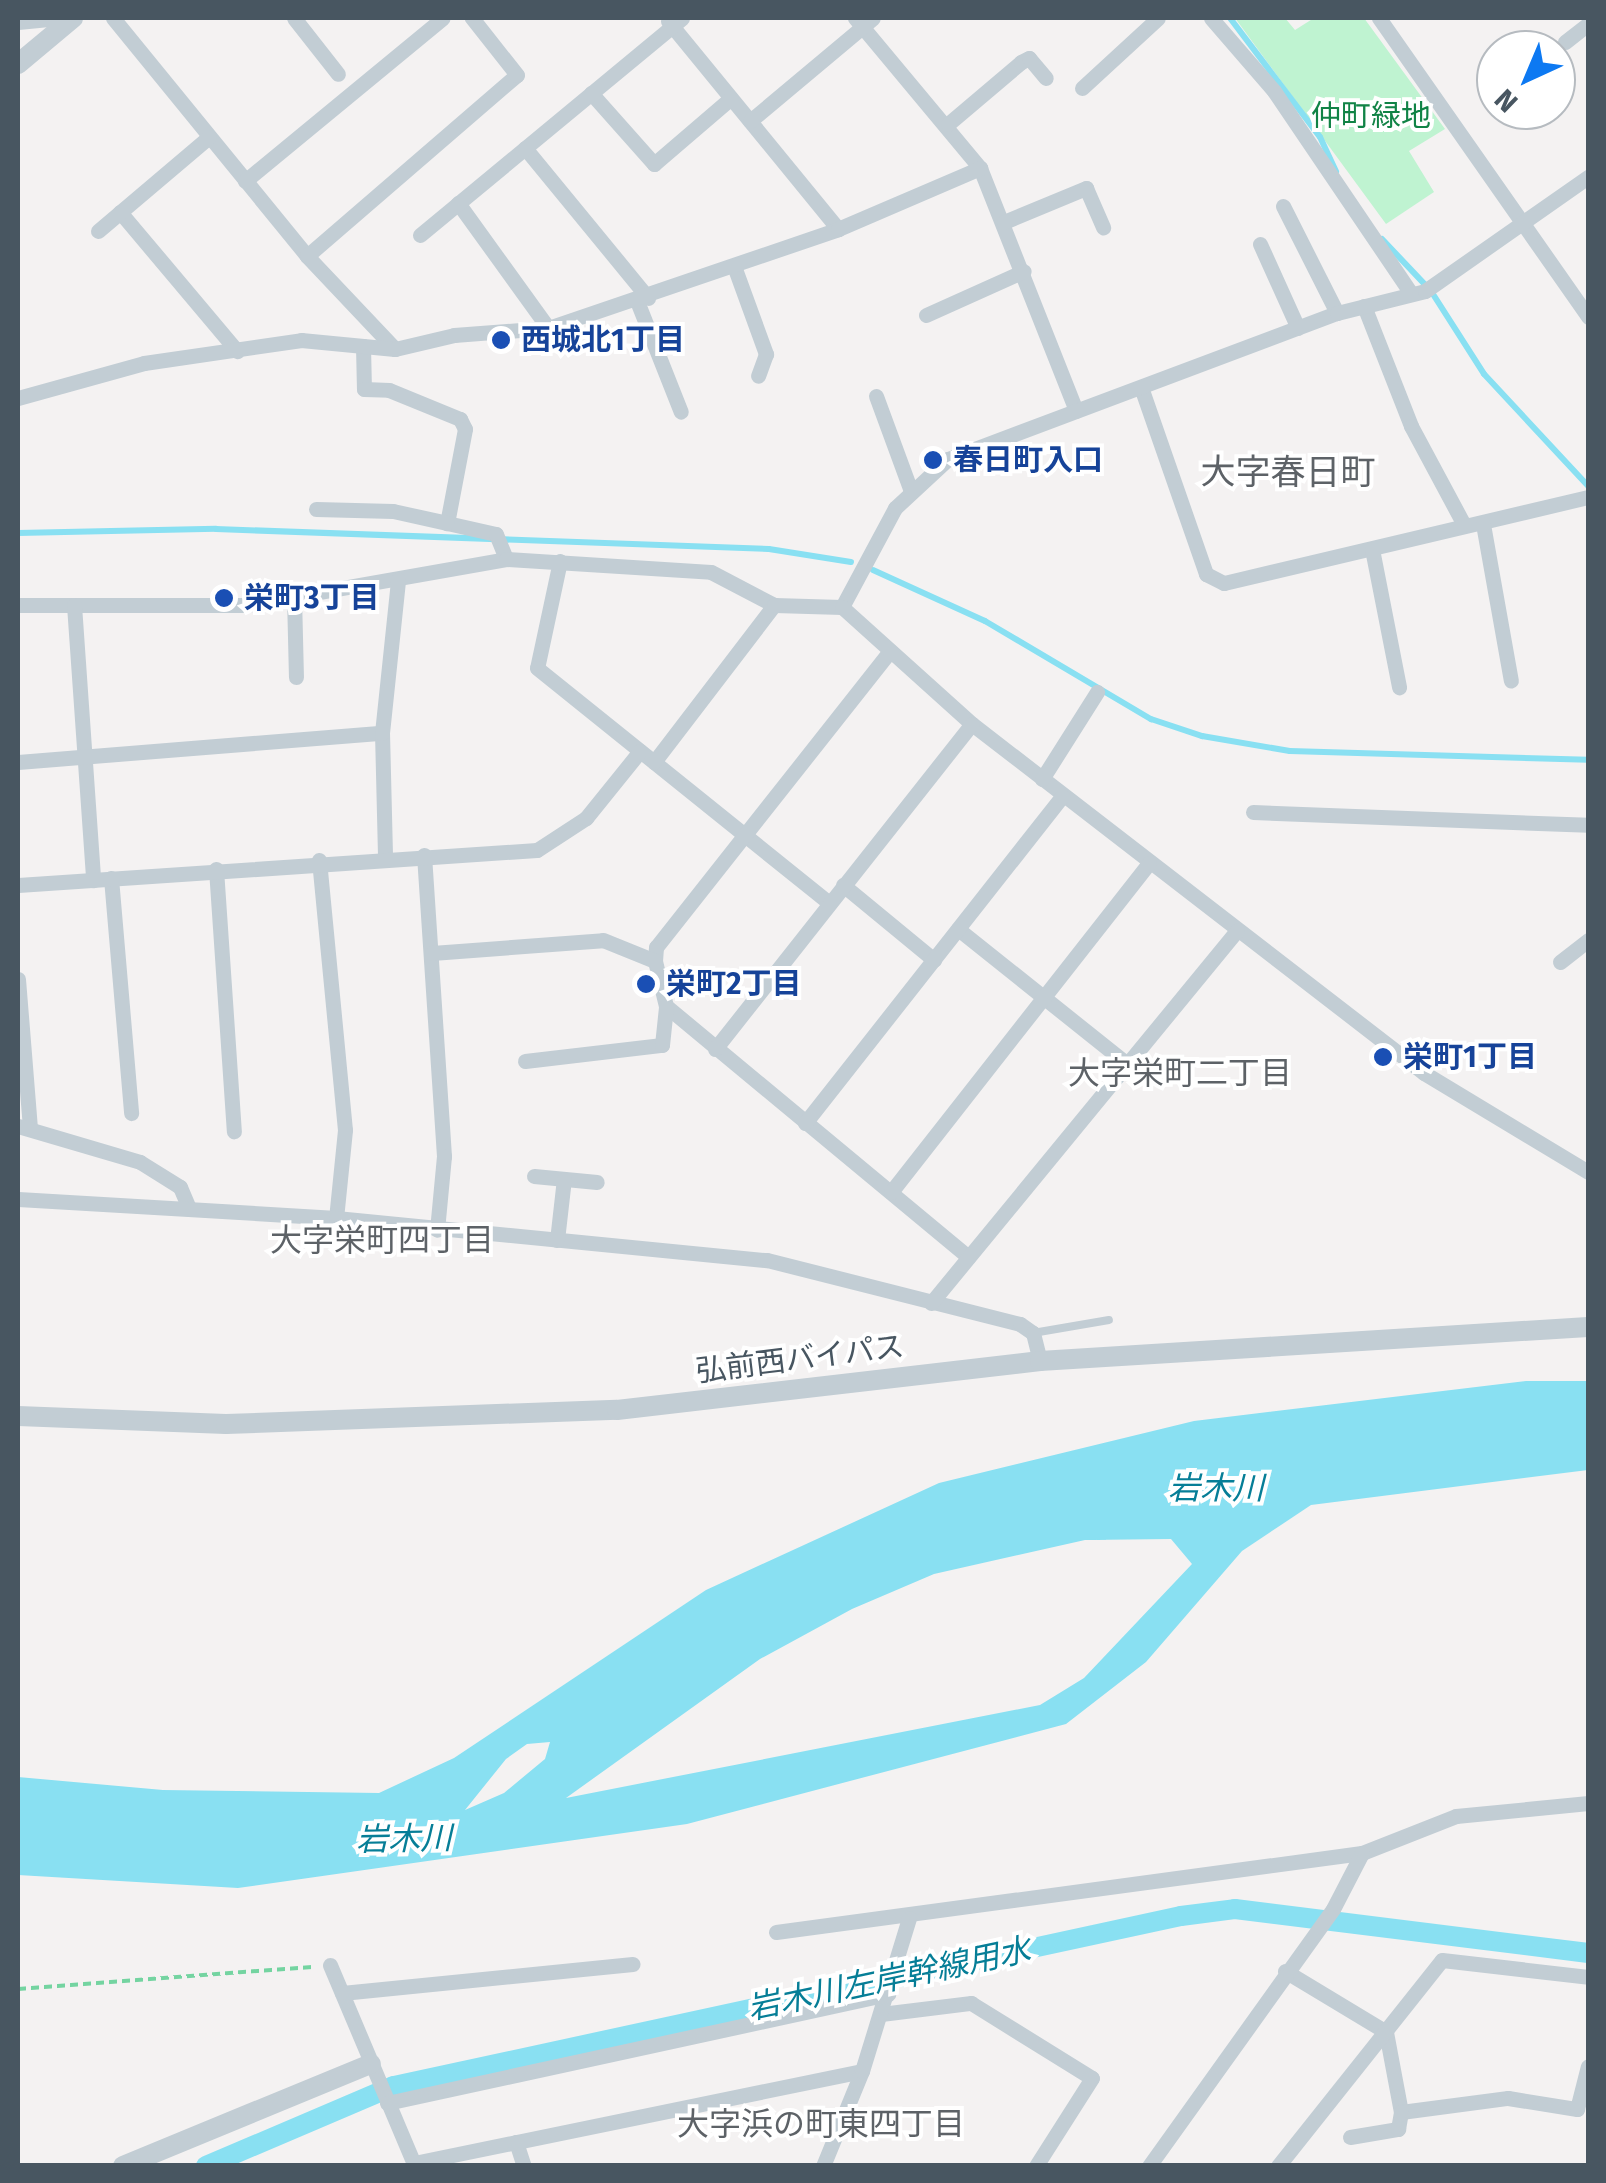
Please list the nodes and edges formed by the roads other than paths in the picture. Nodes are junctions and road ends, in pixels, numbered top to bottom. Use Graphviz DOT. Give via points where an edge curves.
graph roads {
  1 [pos="59,18"];
  2 [pos="73,18"];
  3 [pos="113,18"];
  4 [pos="294,18"];
  5 [pos="443,18"];
  6 [pos="472,18"];
  7 [pos="1158,18"];
  8 [pos="1212,18"];
  9 [pos="1379,18"];
  10 [pos="674,20"];
  11 [pos="863,21"];
  12 [pos="18,22"];
  13 [pos="18,64"];
  14 [pos="338,74"];
  15 [pos="1046,78"];
  16 [pos="1082,88"];
  17 [pos="591,93"];
  18 [pos="731,98"];
  19 [pos="750,121"];
  20 [pos="948,124"];
  21 [pos="209,136"];
  22 [pos="525,148"];
  23 [pos="980,168"];
  24 [pos="1588,177"];
  25 [pos="245,181"];
  26 [pos="458,203"];
  27 [pos="1284,206"];
  28 [pos="120,212"];
  29 [pos="1004,222"];
  30 [pos="1524,223"];
  31 [pos="1103,227"];
  32 [pos="838,229"];
  33 [pos="98,230"];
  34 [pos="420,235"];
  35 [pos="1260,244"];
  36 [pos="307,256"];
  37 [pos="734,266"];
  38 [pos="1024,271"];
  39 [pos="1424,290"];
  40 [pos="643,299"];
  41 [pos="1364,306"];
  42 [pos="1337,313"];
  43 [pos="926,315"];
  44 [pos="1588,318"];
  45 [pos="548,328"];
  46 [pos="1298,328"];
  47 [pos="363,346"];
  48 [pos="395,350"];
  49 [pos="237,351"];
  50 [pos="758,376"];
  51 [pos="1142,390"];
  52 [pos="876,396"];
  53 [pos="18,398"];
  54 [pos="681,412"];
  55 [pos="1076,412"];
  56 [pos="911,490"];
  57 [pos="1588,497"];
  58 [pos="316,509"];
  59 [pos="447,522"];
  60 [pos="1483,524"];
  61 [pos="1464,525"];
  62 [pos="502,547"];
  63 [pos="1372,549"];
  64 [pos="560,561"];
  65 [pos="398,580"];
  66 [pos="294,596"];
  67 [pos="18,605"];
  68 [pos="774,605"];
  69 [pos="74,606"];
  70 [pos="842,607"];
  71 [pos="890,651"];
  72 [pos="296,677"];
  73 [pos="1510,681"];
  74 [pos="1399,687"];
  75 [pos="1097,692"];
  76 [pos="972,724"];
  77 [pos="382,733"];
  78 [pos="640,751"];
  79 [pos="84,758"];
  80 [pos="18,762"];
  81 [pos="654,762"];
  82 [pos="1042,779"];
  83 [pos="1062,796"];
  84 [pos="1253,812"];
  85 [pos="1588,825"];
  86 [pos="744,835"];
  87 [pos="385,855"];
  88 [pos="424,856"];
  89 [pos="319,860"];
  90 [pos="1149,863"];
  91 [pos="216,869"];
  92 [pos="111,878"];
  93 [pos="92,880"];
  94 [pos="18,885"];
  95 [pos="843,885"];
  96 [pos="829,904"];
  97 [pos="958,929"];
  98 [pos="1237,930"];
  99 [pos="1588,940"];
  100 [pos="432,953"];
  101 [pos="934,960"];
  102 [pos="655,961"];
  103 [pos="1560,962"];
  104 [pos="18,979"];
  105 [pos="1044,998"];
  106 [pos="666,1006"];
  107 [pos="715,1049"];
  108 [pos="525,1062"];
  109 [pos="1126,1064"];
  110 [pos="130,1113"];
  111 [pos="805,1123"];
  112 [pos="24,1127"];
  113 [pos="234,1131"];
  114 [pos="1588,1172"];
  115 [pos="534,1176"];
  116 [pos="564,1179"];
  117 [pos="597,1182"];
  118 [pos="891,1192"];
  119 [pos="18,1199"];
  120 [pos="189,1208"];
  121 [pos="336,1218"];
  122 [pos="437,1230"];
  123 [pos="557,1240"];
  124 [pos="968,1256"];
  125 [pos="932,1303"];
  126 [pos="1109,1320"];
  127 [pos="1588,1327"];
  128 [pos="1033,1334"];
  129 [pos="1040,1361"];
  130 [pos="18,1416"];
  131 [pos="1588,1803"];
  132 [pos="1362,1853"];
  133 [pos="910,1918"];
  134 [pos="776,1932"];
  135 [pos="633,1964"];
  136 [pos="330,1965"];
  137 [pos="1285,1971"];
  138 [pos="1588,1976"];
  139 [pos="889,1990"];
  140 [pos="342,1993"];
  141 [pos="882,2014"];
  142 [pos="1386,2032"];
  143 [pos="1588,2066"];
  144 [pos="862,2071"];
  145 [pos="381,2087"];
  146 [pos="1402,2112"];
  147 [pos="1350,2137"];
  148 [pos="516,2142"];
  149 [pos="414,2164"];
  150 [pos="122,2166"];
  151 [pos="524,2166"];
  152 [pos="823,2166"];
  153 [pos="1036,2166"];
  154 [pos="1149,2166"];
  155 [pos="1278,2166"];
  1 -- 12 [label="street"];
  2 -- 13 [label="street"];
  3 -- 21 [label="street"];
  4 -- 14 [label="street"];
  5 -- 25 [label="street"];
  6 -- 36 [label="street" via="517,76"];
  7 -- 16 [label="street"];
  8 -- 39 [label="street"];
  9 -- 30 [label="street"];
  10 -- 17 [label="street"];
  10 -- 18 [label="street"];
  11 -- 19 [label="street"];
  11 -- 20 [label="street"];
  15 -- 20 [label="street" via="1028,58"];
  17 -- 18 [label="street" via="654,164"];
  17 -- 22 [label="street"];
  18 -- 19 [label="street"];
  19 -- 32 [label="street"];
  20 -- 23 [label="street"];
  21 -- 25 [label="street"];
  21 -- 28 [label="street"];
  22 -- 26 [label="street"];
  22 -- 40 [label="street"];
  23 -- 29 [label="street"];
  23 -- 32 [label="street"];
  24 -- 30 [label="street"];
  25 -- 36 [label="street"];
  26 -- 34 [label="street"];
  26 -- 45 [label="street"];
  27 -- 42 [label="street"];
  28 -- 33 [label="street"];
  28 -- 49 [label="street"];
  29 -- 31 [label="street" via="1086,188"];
  29 -- 38 [label="street"];
  30 -- 39 [label="street"];
  30 -- 44 [label="street"];
  32 -- 37 [label="street"];
  35 -- 46 [label="street"];
  36 -- 48 [label="street"];
  37 -- 40 [label="street"];
  37 -- 50 [label="street" via="766,354"];
  38 -- 43 [label="street"];
  38 -- 55 [label="street"];
  39 -- 41 [label="street"];
  40 -- 45 [label="street"];
  40 -- 54 [label="street"];
  41 -- 42 [label="street"];
  41 -- 61 [label="street" via="1411,426"];
  42 -- 46 [label="street"];
  45 -- 48 [label="street" via="454,334"];
  46 -- 51 [label="street"];
  47 -- 48 [label="street"];
  47 -- 49 [label="street" via="301,340"];
  47 -- 59 [label="street" via="364,389 388,390 452,415 465,429"];
  49 -- 53 [label="street" via="144,364"];
  51 -- 55 [label="street"];
  51 -- 63 [label="street" via="1206,574 1248,581"];
  52 -- 56 [label="street"];
  55 -- 56 [label="street" via="948,459"];
  56 -- 70 [label="street"];
  57 -- 60 [label="street"];
  58 -- 59 [label="street" via="393,511"];
  59 -- 62 [label="street"];
  60 -- 61 [label="street"];
  60 -- 73 [label="street"];
  61 -- 63 [label="street"];
  62 -- 64 [label="street"];
  62 -- 65 [label="street"];
  63 -- 74 [label="street"];
  64 -- 68 [label="street" via="711,572"];
  64 -- 78 [label="street" via="536,668"];
  65 -- 66 [label="street"];
  65 -- 77 [label="street"];
  66 -- 69 [label="street" via="246,604"];
  66 -- 72 [label="street"];
  67 -- 69 [label="street"];
  68 -- 70 [label="street"];
  68 -- 81 [label="street"];
  69 -- 79 [label="street"];
  70 -- 71 [label="street"];
  71 -- 76 [label="street"];
  71 -- 86 [label="street"];
  75 -- 82 [label="street"];
  76 -- 82 [label="street"];
  76 -- 95 [label="street"];
  77 -- 79 [label="street"];
  77 -- 87 [label="street"];
  78 -- 81 [label="street"];
  78 -- 88 [label="street" via="564,838 494,857"];
  79 -- 80 [label="street"];
  79 -- 93 [label="street"];
  81 -- 86 [label="street"];
  82 -- 83 [label="street"];
  83 -- 90 [label="street"];
  83 -- 97 [label="street"];
  84 -- 85 [label="street"];
  86 -- 96 [label="street"];
  86 -- 102 [label="street" via="656,947"];
  87 -- 88 [label="street"];
  87 -- 89 [label="street"];
  88 -- 100 [label="street"];
  89 -- 91 [label="street"];
  89 -- 121 [label="street" via="344,1130"];
  90 -- 98 [label="street"];
  90 -- 105 [label="street"];
  91 -- 92 [label="street"];
  91 -- 113 [label="street"];
  92 -- 93 [label="street"];
  92 -- 110 [label="street"];
  93 -- 94 [label="street"];
  95 -- 96 [label="street"];
  95 -- 101 [label="street"];
  96 -- 107 [label="street"];
  97 -- 101 [label="street"];
  97 -- 105 [label="street"];
  98 -- 109 [label="street"];
  98 -- 114 [label="street" via="1424,1073"];
  99 -- 103 [label="street"];
  100 -- 102 [label="street" via="603,940"];
  100 -- 122 [label="street" via="444,1156"];
  101 -- 111 [label="street"];
  102 -- 106 [label="street"];
  104 -- 112 [label="street"];
  105 -- 109 [label="street"];
  105 -- 118 [label="street"];
  106 -- 107 [label="street"];
  106 -- 108 [label="street" via="662,1044"];
  107 -- 111 [label="street"];
  109 -- 124 [label="street"];
  111 -- 118 [label="street"];
  112 -- 120 [label="street" via="140,1162 180,1187"];
  115 -- 116 [label="street"];
  116 -- 117 [label="street"];
  116 -- 123 [label="street"];
  118 -- 124 [label="street"];
  119 -- 120 [label="street"];
  120 -- 121 [label="street"];
  121 -- 122 [label="street"];
  122 -- 123 [label="street"];
  123 -- 125 [label="street" via="767,1260"];
  124 -- 125 [label="street"];
  125 -- 128 [label="street"];
  126 -- 128 [label="lane"];
  127 -- 129 [label="street, 弘前西バイパス"];
  128 -- 129 [label="street"];
  129 -- 130 [label="street, 弘前西バイパス" via="617,1410 226,1424"];
  131 -- 132 [label="street" via="1456,1816"];
  132 -- 133 [label="street"];
  132 -- 137 [label="street" via="1333,1909"];
  133 -- 134 [label="street"];
  133 -- 139 [label="street"];
  135 -- 140 [label="street"];
  136 -- 140 [label="street"];
  137 -- 142 [label="street"];
  137 -- 154 [label="street"];
  138 -- 142 [label="street" via="1442,1960"];
  139 -- 141 [label="street"];
  139 -- 145 [label="street"];
  140 -- 145 [label="street"];
  141 -- 144 [label="street"];
  141 -- 153 [label="street" via="971,2002 1092,2078"];
  142 -- 146 [label="street"];
  142 -- 155 [label="street"];
  143 -- 146 [label="street" via="1577,2110 1508,2098"];
  144 -- 148 [label="street"];
  144 -- 152 [label="street"];
  145 -- 149 [label="street"];
  145 -- 150 [label="street"];
  146 -- 147 [label="street" via="1398,2129"];
  148 -- 149 [label="street"];
  148 -- 151 [label="street"];
}
